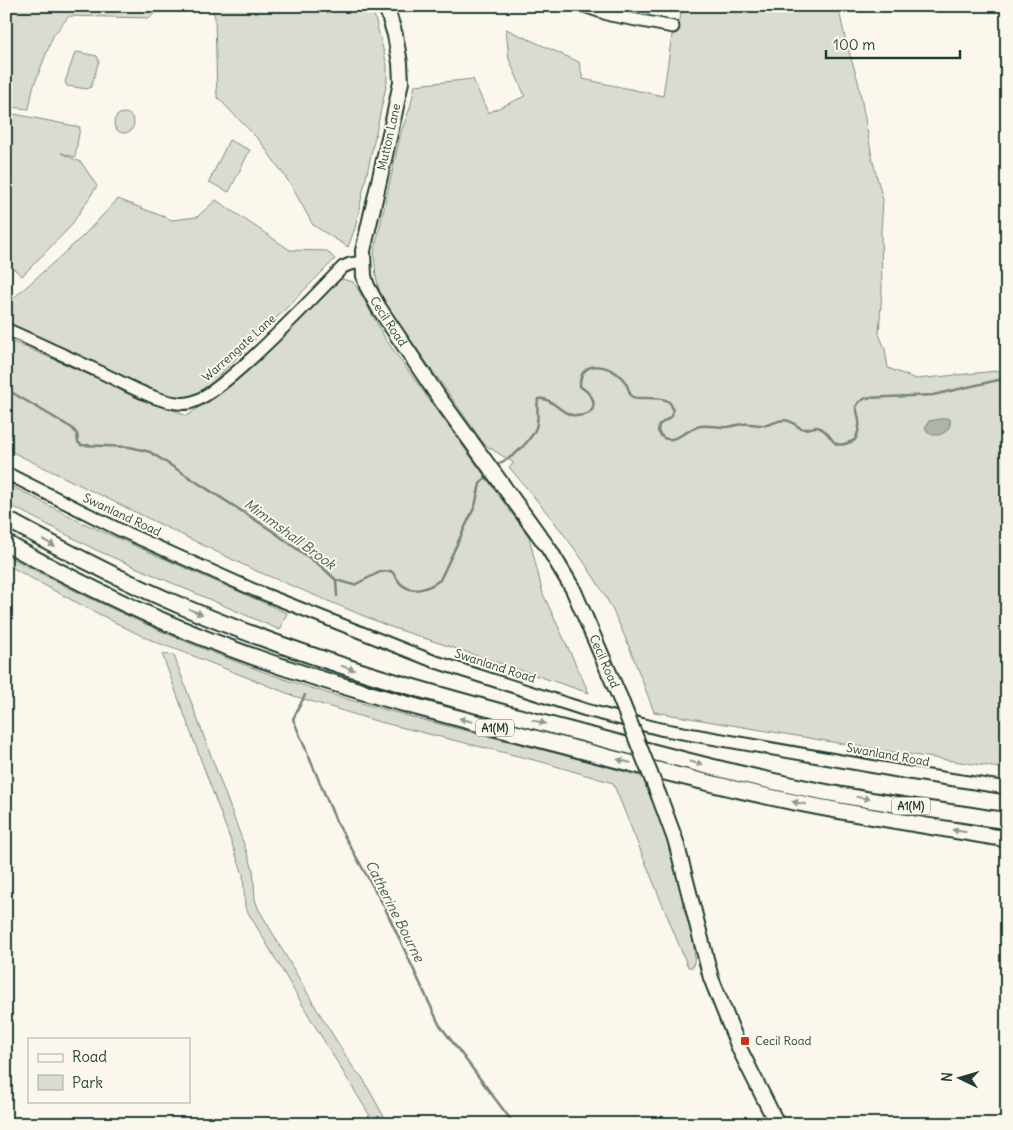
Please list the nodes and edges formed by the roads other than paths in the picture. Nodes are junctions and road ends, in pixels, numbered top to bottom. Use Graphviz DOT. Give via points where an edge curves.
graph roads {
  1 [pos="386,6"];
  2 [pos="584,6"];
  3 [pos="673,27"];
  4 [pos="363,265"];
  5 [pos="6,330"];
  6 [pos="6,473"];
  7 [pos="6,519"];
  8 [pos="6,542"];
  9 [pos="1007,788"];
  10 [pos="1007,821"];
  11 [pos="1007,839"];
  12 [pos="777,1124"];
  1 -- 4 [label="main road, Mutton Lane" via="395,35 400,82 366,234"];
  2 -- 3 [label="street" via="610,15"];
  4 -- 5 [label="street, Warrengate Lane" via="343,267 251,359 202,398 188,403 152,395"];
  4 -- 12 [label="main road, Cecil Road, bridge" via="367,286 379,308 438,396 549,549 573,589 676,842 711,978 740,1050"];
  6 -- 9 [label="street, Swanland Road" via="122,531 254,590 433,661 586,710 670,731"];
  7 -- 10 [label="highway, A1(M), one-way" via="118,578 185,608 253,635 394,682 756,778"];
  11 -- 8 [label="highway, A1(M), one-way" via="811,806 657,770 358,691 282,667 176,627 111,598"];
}
